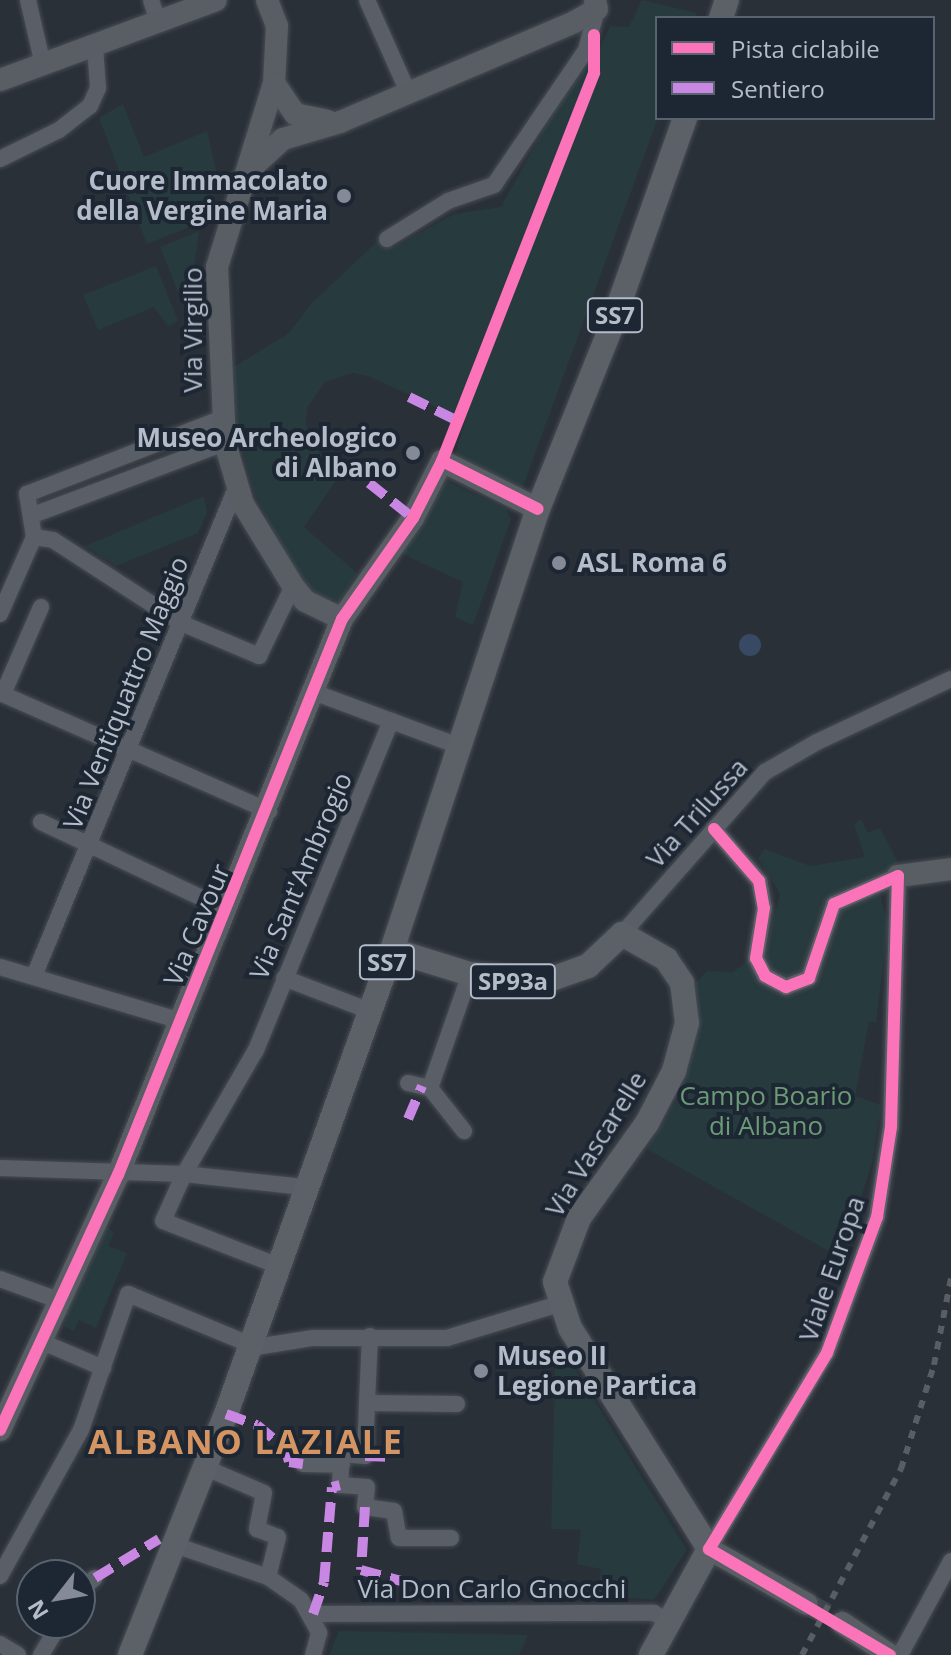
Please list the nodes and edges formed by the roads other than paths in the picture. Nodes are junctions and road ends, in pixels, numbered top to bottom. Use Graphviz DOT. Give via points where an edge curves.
graph roads {
  1 [pos="28,0"];
  2 [pos="216,0"];
  3 [pos="267,0"];
  4 [pos="367,0"];
  5 [pos="596,4"];
  6 [pos="155,10"];
  7 [pos="95,46"];
  8 [pos="43,65"];
  9 [pos="0,80"];
  10 [pos="274,83"];
  11 [pos="408,92"];
  12 [pos="684,120"];
  13 [pos="340,122"];
  14 [pos="0,159"];
  15 [pos="243,180"];
  16 [pos="387,239"];
  17 [pos="223,418"];
  18 [pos="225,443"];
  19 [pos="236,488"];
  20 [pos="538,509"];
  21 [pos="33,515"];
  22 [pos="34,537"];
  23 [pos="299,594"];
  24 [pos="41,607"];
  25 [pos="0,614"];
  26 [pos="342,619"];
  27 [pos="181,623"];
  28 [pos="332,649"];
  29 [pos="951,679"];
  30 [pos="316,693"];
  31 [pos="2,694"];
  32 [pos="391,721"];
  33 [pos="463,741"];
  34 [pos="129,749"];
  35 [pos="269,811"];
  36 [pos="41,822"];
  37 [pos="714,829"];
  38 [pos="90,844"];
  39 [pos="951,869"];
  40 [pos="898,876"];
  41 [pos="227,910"];
  42 [pos="622,934"];
  43 [pos="392,950"];
  44 [pos="0,967"];
  45 [pos="470,974"];
  46 [pos="34,976"];
  47 [pos="284,978"];
  48 [pos="370,1011"];
  49 [pos="181,1021"];
  50 [pos="408,1083"];
  51 [pos="430,1088"];
  52 [pos="464,1131"];
  53 [pos="0,1168"];
  54 [pos="184,1174"];
  55 [pos="118,1175"];
  56 [pos="303,1187"];
  57 [pos="276,1265"];
  58 [pos="4,1280"];
  59 [pos="0,1298"];
  60 [pos="58,1300"];
  61 [pos="559,1304"];
  62 [pos="370,1336"];
  63 [pos="250,1339"];
  64 [pos="40,1341"];
  65 [pos="103,1368"];
  66 [pos="367,1403"];
  67 [pos="457,1404"];
  68 [pos="0,1430"];
  69 [pos="303,1464"];
  70 [pos="342,1465"];
  71 [pos="206,1468"];
  72 [pos="451,1538"];
  73 [pos="172,1544"];
  74 [pos="709,1549"];
  75 [pos="951,1561"];
  76 [pos="0,1576"];
  77 [pos="268,1577"];
  78 [pos="807,1604"];
  79 [pos="313,1614"];
  80 [pos="669,1622"];
  81 [pos="842,1623"];
  82 [pos="0,1644"];
  83 [pos="18,1655"];
  84 [pos="130,1655"];
  85 [pos="313,1655"];
  86 [pos="651,1655"];
  87 [pos="890,1655"];
  88 [pos="900,1655"];
  1 -- 8 [label="street"];
  2 -- 6 [label="street"];
  3 -- 10 [label="street, Via Virgilio" via="277,26"];
  4 -- 11 [label="street"];
  5 -- 11 [label="street"];
  5 -- 16 [label="street" via="586,50 494,185 448,201"];
  6 -- 7 [label="street"];
  7 -- 8 [label="street"];
  7 -- 14 [label="street" via="98,88 90,106 59,130"];
  8 -- 9 [label="street"];
  10 -- 13 [label="street" via="295,114"];
  10 -- 15 [label="street, Via Virgilio"];
  11 -- 13 [label="street"];
  12 -- 20 [label="main road, SS7" via="611,327"];
  13 -- 15 [label="street" via="274,143"];
  15 -- 17 [label="street, Via Virgilio" via="217,267"];
  17 -- 18 [label="street, Via Virgilio"];
  17 -- 21 [label="street" via="27,494"];
  18 -- 19 [label="street, Via Virgilio"];
  18 -- 21 [label="street"];
  19 -- 23 [label="street, Via Virgilio"];
  19 -- 27 [label="street, Via Ventiquattro Maggio"];
  20 -- 26 [label="street, Via Cavour" via="442,461 413,518"];
  20 -- 33 [label="main road, SS7"];
  21 -- 22 [label="street"];
  22 -- 25 [label="street"];
  22 -- 27 [label="street" via="53,540"];
  23 -- 26 [label="street"];
  23 -- 27 [label="street" via="259,656"];
  23 -- 28 [label="street, Via Virgilio"];
  24 -- 31 [label="street"];
  26 -- 28 [label="street, Via Cavour"];
  27 -- 34 [label="street, Via Ventiquattro Maggio"];
  28 -- 30 [label="street, Via Cavour"];
  29 -- 37 [label="street, Via Trilussa" via="783,760 750,786"];
  30 -- 32 [label="street"];
  30 -- 35 [label="street, Via Cavour"];
  31 -- 34 [label="street"];
  32 -- 33 [label="street"];
  32 -- 47 [label="street, Via Sant'Ambrogio"];
  33 -- 43 [label="main road, SS7"];
  34 -- 35 [label="street"];
  34 -- 38 [label="street, Via Ventiquattro Maggio"];
  35 -- 41 [label="street, Via Cavour"];
  36 -- 38 [label="street"];
  37 -- 40 [label="street" via="759,881 764,908 756,958 765,976 786,987 809,978 834,904"];
  37 -- 42 [label="street, Via Trilussa"];
  38 -- 41 [label="street"];
  38 -- 46 [label="street, Via Ventiquattro Maggio"];
  39 -- 40 [label="street"];
  40 -- 74 [label="street, Viale Europa" via="891,1127 877,1217 827,1353"];
  41 -- 49 [label="street, Via Cavour"];
  42 -- 45 [label="main road, SP93a" via="598,959 553,980"];
  42 -- 61 [label="main road, Via Vascarelle" via="658,954 678,973 686,1003 685,1032 662,1097 579,1218 555,1282"];
  43 -- 45 [label="main road, SP93a"];
  43 -- 48 [label="main road, SS7"];
  44 -- 46 [label="street"];
  45 -- 51 [label="street"];
  46 -- 49 [label="street"];
  47 -- 48 [label="street"];
  47 -- 54 [label="street, Via Sant'Ambrogio" via="256,1050"];
  48 -- 56 [label="main road, SS7"];
  49 -- 55 [label="street, Via Cavour"];
  50 -- 51 [label="street"];
  51 -- 52 [label="street"];
  53 -- 55 [label="street"];
  54 -- 55 [label="street"];
  54 -- 56 [label="street"];
  54 -- 57 [label="street, Via Sant'Ambrogio" via="163,1221"];
  55 -- 60 [label="street, Via Cavour"];
  56 -- 57 [label="main road, SS7"];
  57 -- 63 [label="main road, SS7"];
  58 -- 59 [label="street"];
  58 -- 60 [label="street"];
  60 -- 64 [label="street, Via Cavour"];
  61 -- 62 [label="street" via="460,1336"];
  61 -- 74 [label="main road"];
  62 -- 63 [label="street" via="313,1338 278,1347"];
  62 -- 66 [label="street"];
  63 -- 65 [label="street" via="128,1294"];
  63 -- 71 [label="main road, SS7"];
  64 -- 65 [label="street"];
  64 -- 68 [label="street, Via Cavour"];
  65 -- 76 [label="street" via="81,1430"];
  66 -- 67 [label="street"];
  66 -- 70 [label="street" via="365,1456 342,1454"];
  69 -- 70 [label="street"];
  70 -- 72 [label="street" via="340,1485 367,1487 365,1507 394,1511 399,1538"];
  71 -- 73 [label="main road, SS7"];
  71 -- 77 [label="street" via="264,1493 257,1529 278,1537"];
  73 -- 77 [label="street"];
  73 -- 84 [label="main road, SS7"];
  74 -- 78 [label="street"];
  74 -- 80 [label="main road"];
  75 -- 88 [label="street"];
  77 -- 79 [label="street"];
  79 -- 80 [label="street, Via Don Carlo Gnocchi" via="654,1613"];
  79 -- 85 [label="street" via="319,1633"];
  80 -- 86 [label="main road"];
  81 -- 87 [label="street"];
  82 -- 83 [label="street"];
}
